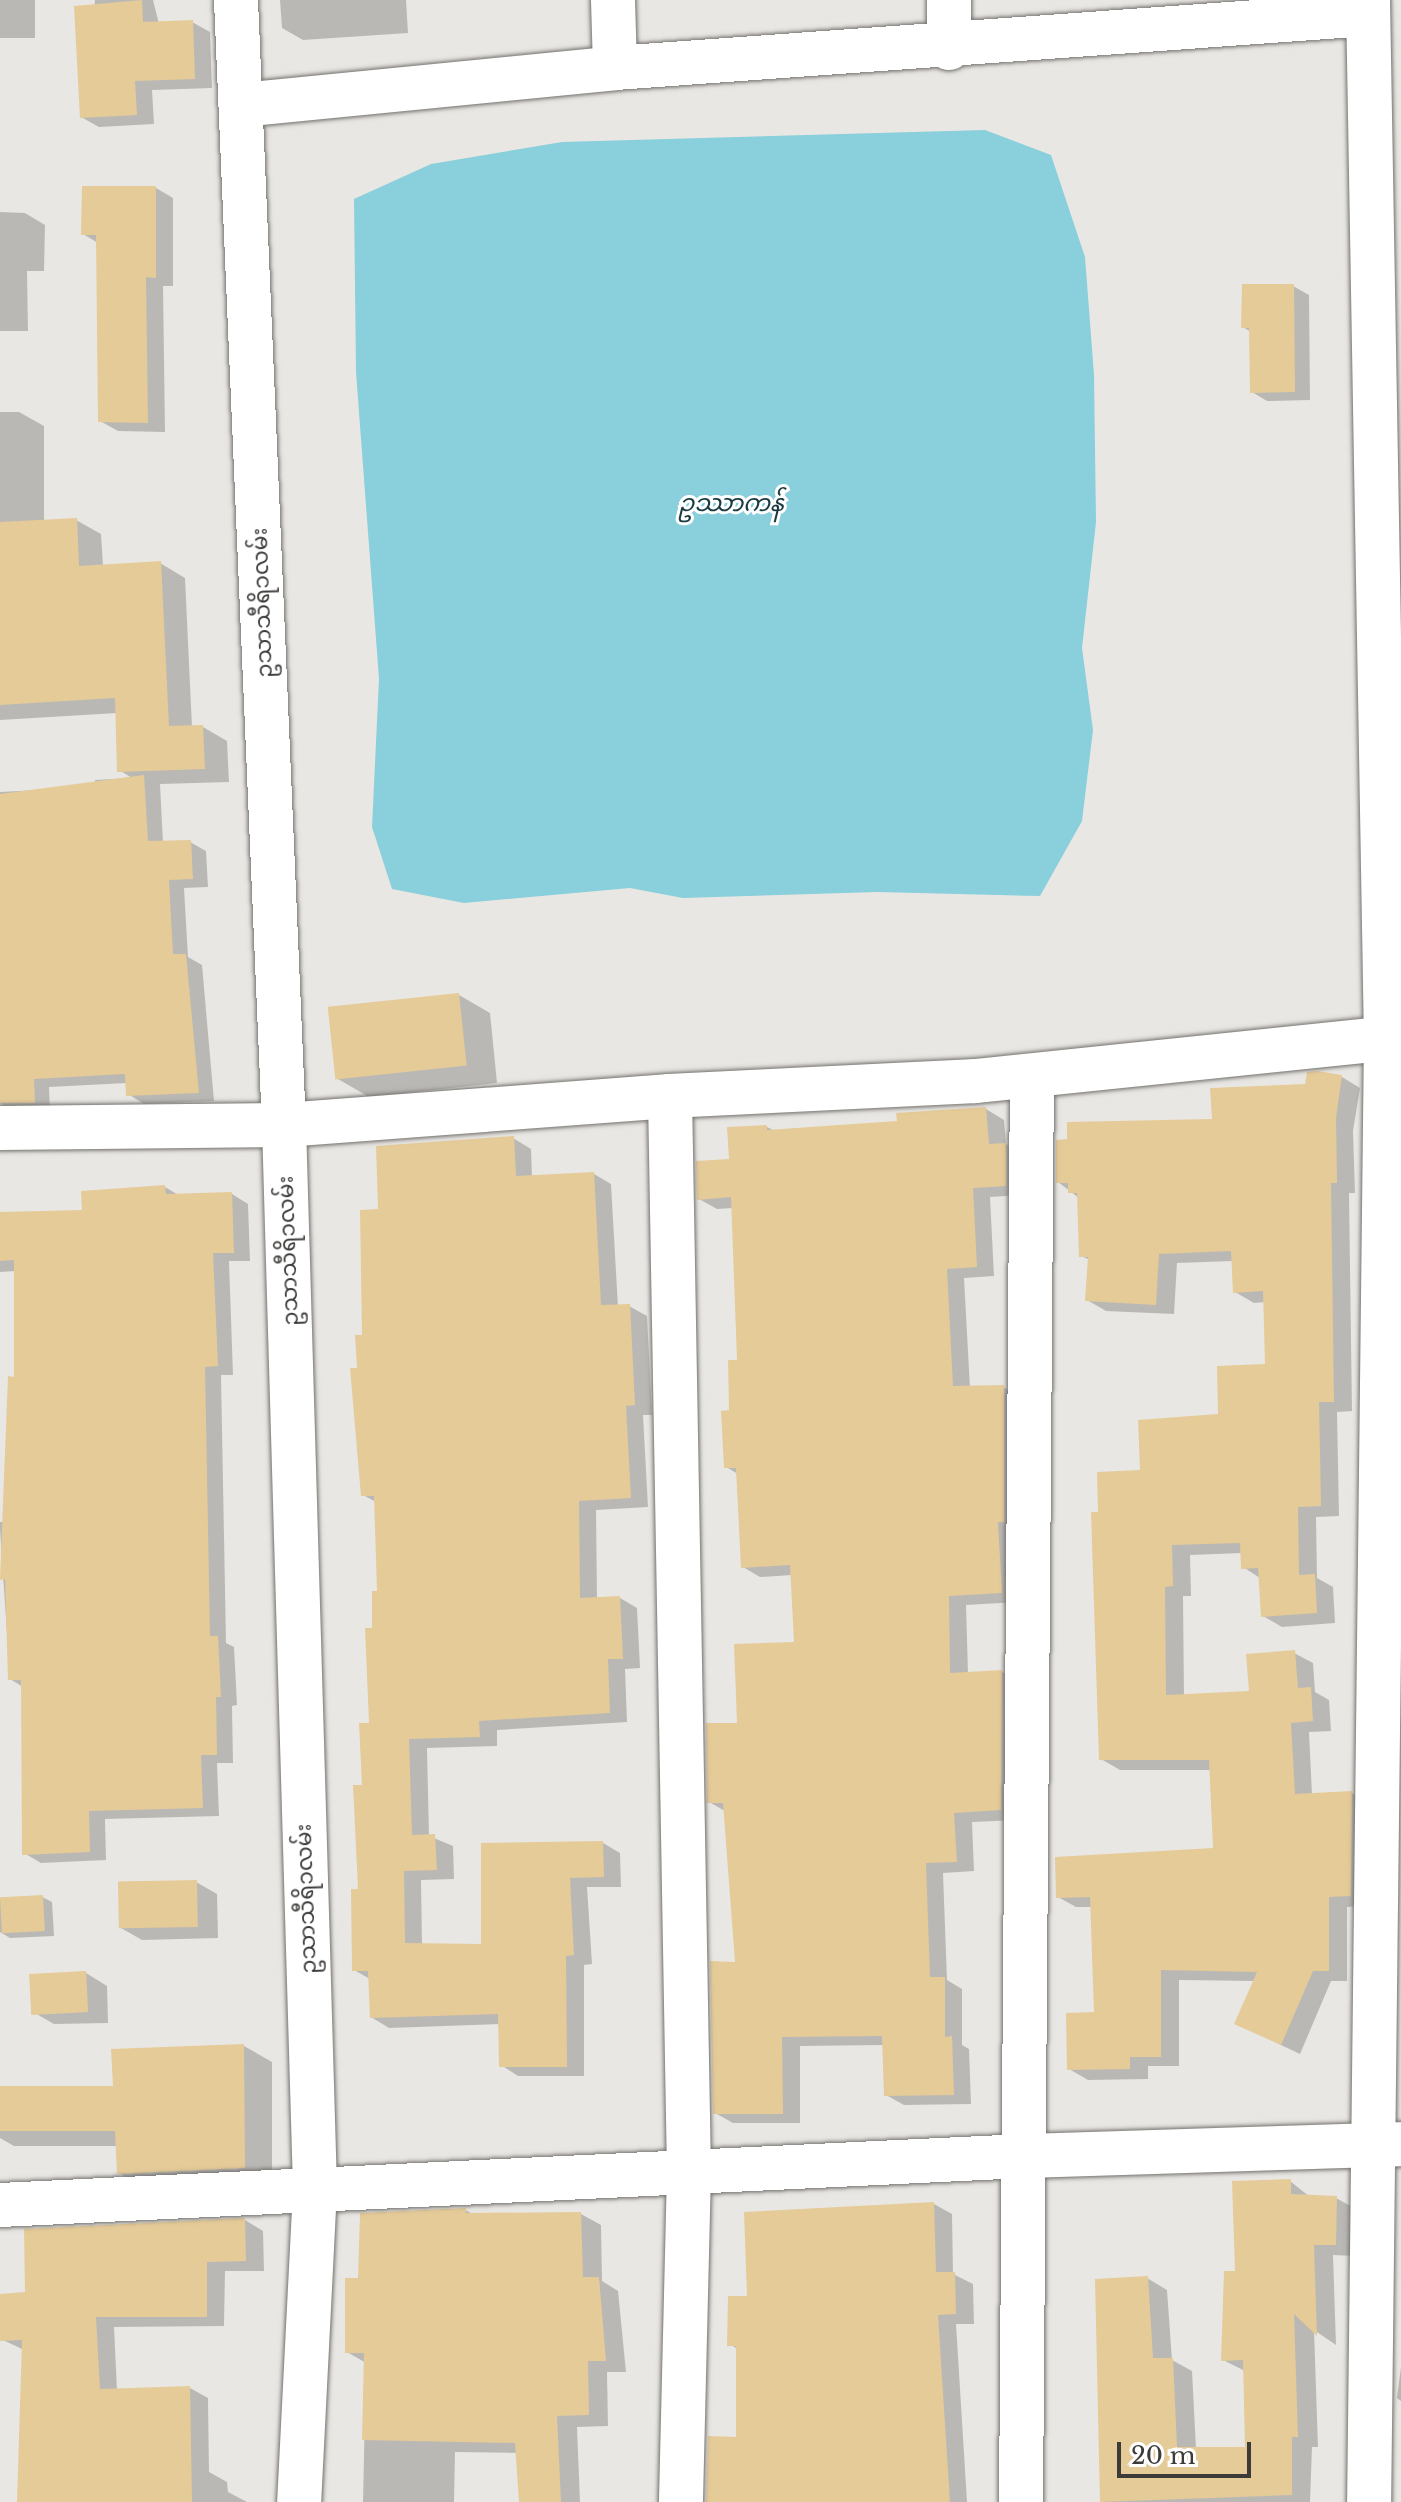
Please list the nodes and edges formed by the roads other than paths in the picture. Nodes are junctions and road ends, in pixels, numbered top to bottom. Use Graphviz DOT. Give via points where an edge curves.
graph roads {
  1 [pos="236,0"];
  2 [pos="613,0"];
  3 [pos="949,0"];
  4 [pos="1368,7"];
  5 [pos="949,48"];
  6 [pos="615,68"];
  7 [pos="241,105"];
  8 [pos="1394,1037"];
  9 [pos="1032,1076"];
  10 [pos="670,1096"];
  11 [pos="284,1125"];
  12 [pos="0,1128"];
  13 [pos="1388,2145"];
  14 [pos="1025,2156"];
  15 [pos="689,2172"];
  16 [pos="315,2189"];
  17 [pos="0,2205"];
  18 [pos="299,2502"];
  19 [pos="681,2502"];
  20 [pos="1021,2502"];
  21 [pos="1369,2502"];
  1 -- 7 [label="street, ဥသာသီရိ၁လမ်း"];
  2 -- 6 [label="street"];
  3 -- 5 [label="street"];
  4 -- 5 [label="street"];
  4 -- 8 [label="street"];
  5 -- 6 [label="street"];
  6 -- 7 [label="street"];
  7 -- 11 [label="street, ဥသာသီရိ၁လမ်း"];
  8 -- 9 [label="street"];
  8 -- 13 [label="street"];
  9 -- 10 [label="street"];
  9 -- 14 [label="street"];
  10 -- 11 [label="street"];
  10 -- 15 [label="street"];
  11 -- 12 [label="street"];
  11 -- 16 [label="street, ဥသာသီရိ၁လမ်း"];
  13 -- 14 [label="street"];
  13 -- 21 [label="street"];
  14 -- 15 [label="street"];
  14 -- 20 [label="street"];
  15 -- 16 [label="street"];
  15 -- 19 [label="street"];
  16 -- 17 [label="street"];
  16 -- 18 [label="street, ဥသာသီရိ၁လမ်း"];
}
